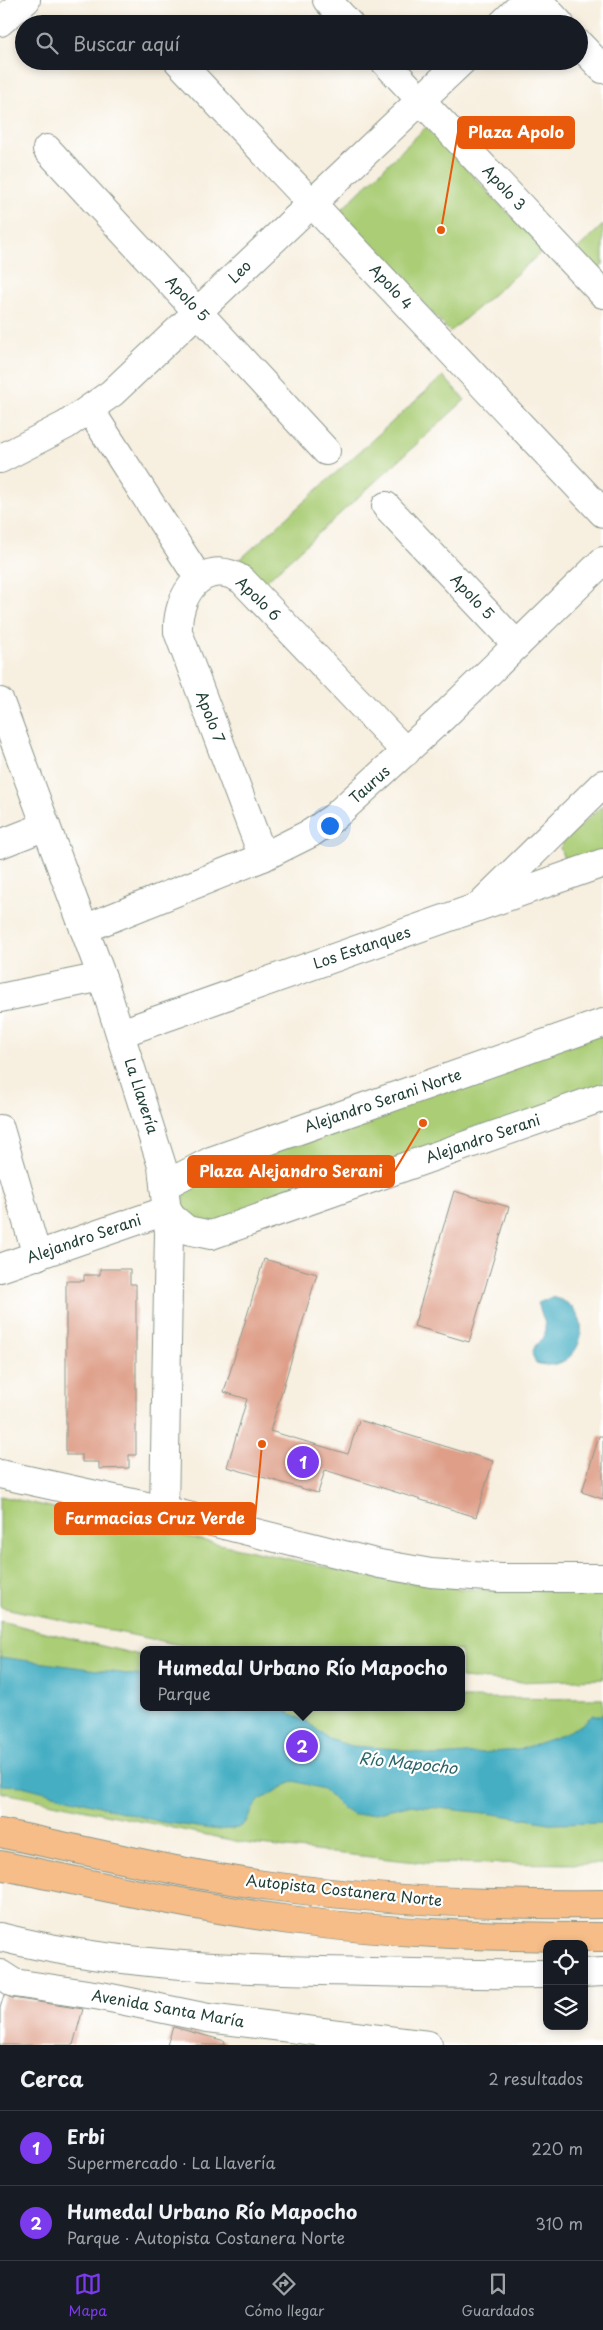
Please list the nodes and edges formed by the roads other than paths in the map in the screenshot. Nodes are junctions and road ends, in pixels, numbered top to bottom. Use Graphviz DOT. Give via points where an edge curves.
graph roads {
  1 [pos="26,0"];
  2 [pos="327,0"];
  3 [pos="527,0"];
  4 [pos="538,0"];
  5 [pos="341,15"];
  6 [pos="511,15"];
  7 [pos="552,15"];
  8 [pos="0,22"];
  9 [pos="588,53"];
  10 [pos="603,69"];
  11 [pos="186,70"];
  12 [pos="392,70"];
  13 [pos="453,70"];
  14 [pos="421,101"];
  15 [pos="47,149"];
  16 [pos="312,204"];
  17 [pos="603,294"];
  18 [pos="199,312"];
  19 [pos="90,410"];
  20 [pos="326,451"];
  21 [pos="0,459"];
  22 [pos="386,506"];
  23 [pos="603,513"];
  24 [pos="603,561"];
  25 [pos="199,580"];
  26 [pos="517,645"];
  27 [pos="0,705"];
  28 [pos="406,752"];
  29 [pos="603,784"];
  30 [pos="46,826"];
  31 [pos="550,836"];
  32 [pos="0,844"];
  33 [pos="263,857"];
  34 [pos="603,862"];
  35 [pos="565,876"];
  36 [pos="477,908"];
  37 [pos="84,929"];
  38 [pos="102,977"];
  39 [pos="0,998"];
  40 [pos="603,1023"];
  41 [pos="121,1033"];
  42 [pos="603,1097"];
  43 [pos="0,1129"];
  44 [pos="167,1203"];
  45 [pos="211,1235"];
  46 [pos="37,1256"];
  47 [pos="0,1268"];
  48 [pos="169,1273"];
  49 [pos="0,1474"];
  50 [pos="164,1510"];
  51 [pos="603,1578"];
  52 [pos="0,1833"];
  53 [pos="0,1865"];
  54 [pos="603,1904"];
  55 [pos="0,1919"];
  56 [pos="0,1937"];
  57 [pos="603,1937"];
  58 [pos="320,1971"];
  59 [pos="603,1972"];
  60 [pos="588,1973"];
  61 [pos="0,1974"];
  62 [pos="543,1974"];
  63 [pos="428,2045"];
  1 -- 8 [label="street"];
  2 -- 5 [label="street"];
  3 -- 6 [label="street"];
  4 -- 7 [label="street"];
  9 -- 10 [label="street"];
  11 -- 16 [label="street, Apolo 4"];
  12 -- 14 [label="street, Apolo 3"];
  13 -- 14 [label="street, Leo"];
  14 -- 16 [label="street, Leo"];
  14 -- 17 [label="street, Apolo 3"];
  15 -- 18 [label="street, Apolo 5"];
  16 -- 18 [label="street, Leo"];
  16 -- 23 [label="street, Apolo 4"];
  18 -- 19 [label="street, Leo"];
  18 -- 20 [label="street, Apolo 5"];
  19 -- 21 [label="street, Leo"];
  19 -- 25 [label="street"];
  22 -- 26 [label="street, Apolo 5"];
  24 -- 26 [label="street, Taurus"];
  25 -- 28 [label="street, Apolo 6" via="214,572 224,572 242,580"];
  25 -- 33 [label="street, Apolo 7" via="183,598 178,632"];
  26 -- 28 [label="street, Taurus"];
  27 -- 30 [label="street, La Llavería"];
  28 -- 33 [label="street, Taurus" via="333,818"];
  29 -- 31 [label="street"];
  30 -- 32 [label="street"];
  30 -- 37 [label="street, La Llavería"];
  31 -- 35 [label="street" via="548,856 555,869"];
  31 -- 36 [label="street"];
  33 -- 37 [label="street, Taurus"];
  34 -- 35 [label="street, Los Estanques"];
  35 -- 36 [label="street, Los Estanques"];
  36 -- 41 [label="street, Los Estanques"];
  37 -- 38 [label="street, La Llavería"];
  38 -- 39 [label="street"];
  38 -- 41 [label="street, La Llavería"];
  40 -- 44 [label="street, Alejandro Serani Norte" via="212,1161"];
  41 -- 44 [label="street, La Llavería" via="155,1140"];
  42 -- 45 [label="street, Alejandro Serani"];
  43 -- 46 [label="street"];
  44 -- 45 [label="street" via="187,1230"];
  44 -- 46 [label="street, Alejandro Serani"];
  44 -- 48 [label="street, La Llavería"];
  45 -- 48 [label="street, Alejandro Serani" via="185,1249"];
  46 -- 47 [label="street, Alejandro Serani"];
  48 -- 50 [label="street, La Llavería"];
  49 -- 50 [label="street"];
  50 -- 51 [label="street" via="431,1573 500,1578"];
  52 -- 54 [label="highway, Autopista Costanera Norte" via="207,1876 307,1891 479,1903"];
  53 -- 57 [label="highway" via="290,1920 411,1932"];
  55 -- 58 [label="street" via="147,1947"];
  56 -- 58 [label="street" via="151,1962"];
  58 -- 62 [label="street"];
  59 -- 60 [label="street"];
  61 -- 63 [label="street, Avenida Santa María" via="14,1983 101,1996 208,2018"];
}
